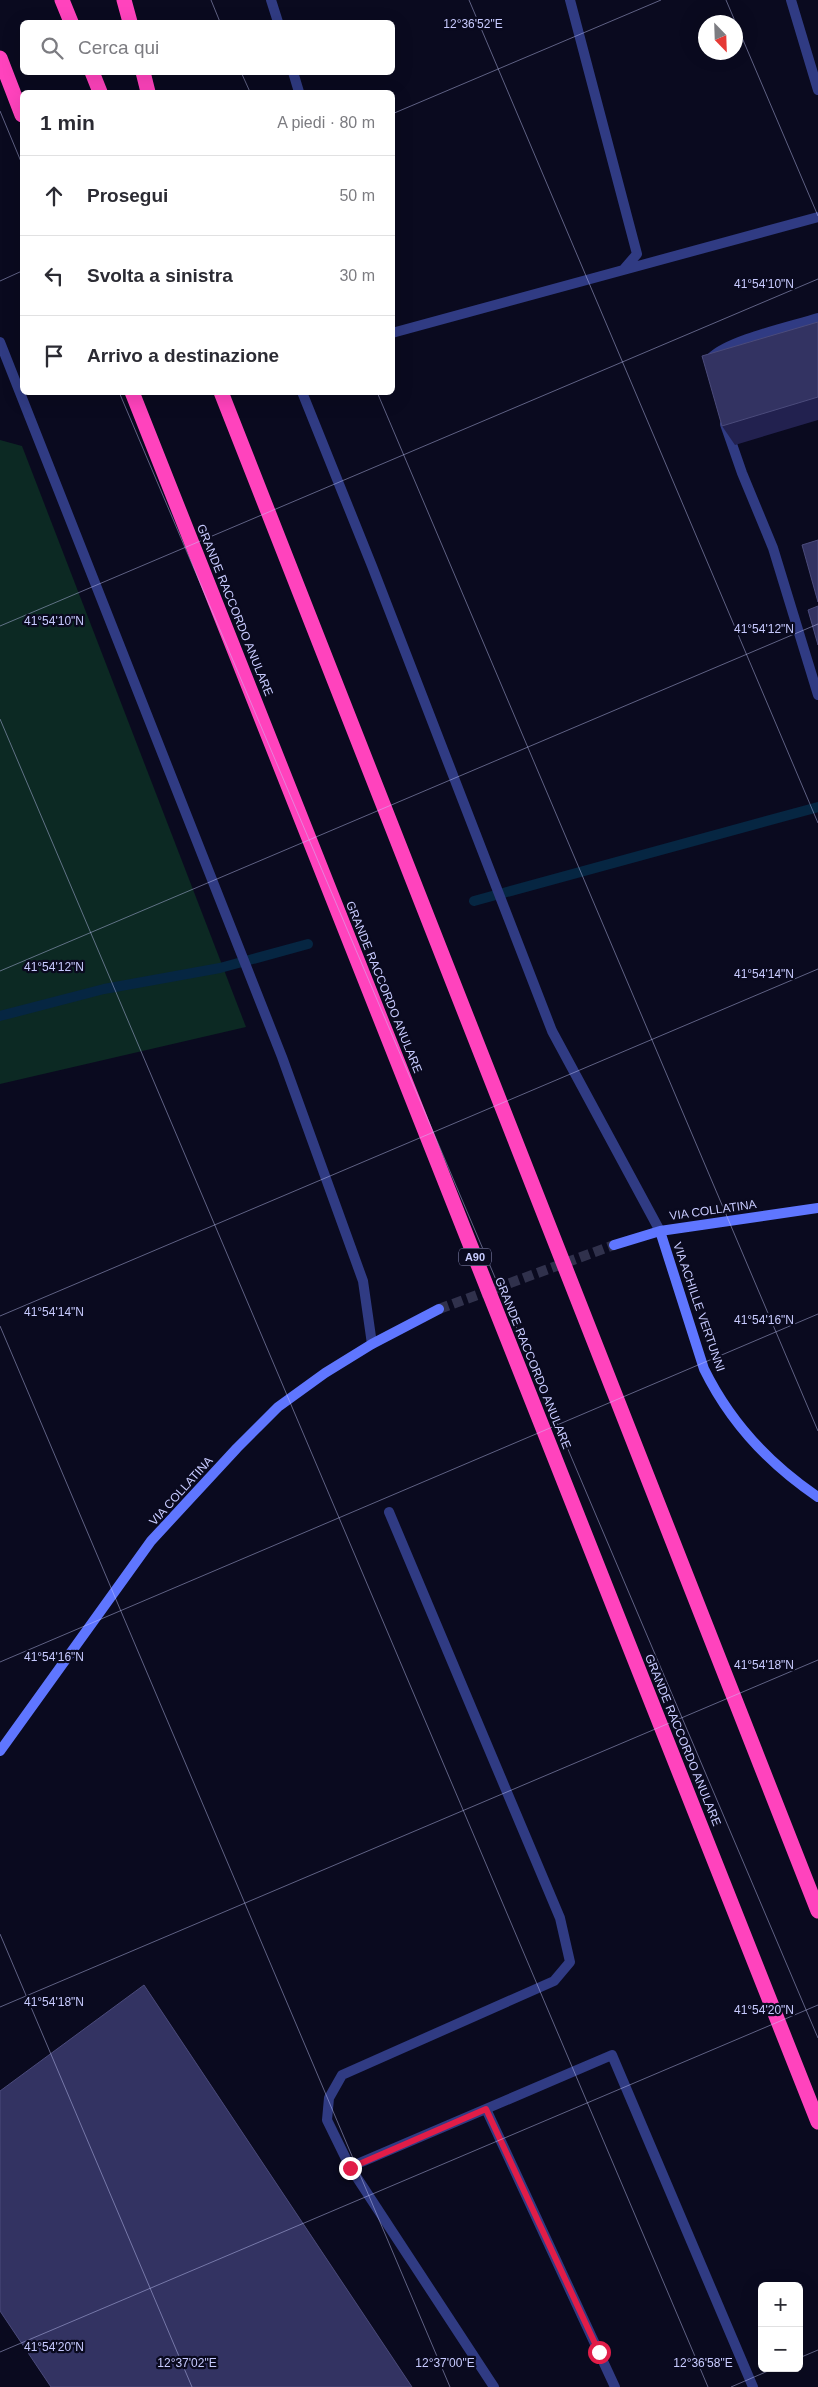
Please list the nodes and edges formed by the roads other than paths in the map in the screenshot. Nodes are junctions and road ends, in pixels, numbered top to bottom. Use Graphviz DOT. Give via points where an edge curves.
graph roads {
  1 [pos="62,0"];
  2 [pos="124,0"];
  3 [pos="271,0"];
  4 [pos="570,0"];
  5 [pos="791,0"];
  6 [pos="70,20"];
  7 [pos="129,20"];
  8 [pos="277,20"];
  9 [pos="0,58"];
  10 [pos="93,75"];
  11 [pos="144,75"];
  12 [pos="294,75"];
  13 [pos="99,90"];
  14 [pos="148,90"];
  15 [pos="298,90"];
  16 [pos="818,90"];
  17 [pos="20,110"];
  18 [pos="818,217"];
  19 [pos="624,269"];
  20 [pos="818,318"];
  21 [pos="395,332"];
  22 [pos="0,342"];
  23 [pos="708,370"];
  24 [pos="20,393"];
  25 [pos="21,395"];
  26 [pos="133,395"];
  27 [pos="222,395"];
  28 [pos="303,395"];
  29 [pos="723,417"];
  30 [pos="818,695"];
  31 [pos="818,1208"];
  32 [pos="660,1231"];
  33 [pos="614,1245"];
  34 [pos="439,1309"];
  35 [pos="372,1344"];
  36 [pos="818,1497"];
  37 [pos="389,1512"];
  38 [pos="0,1751"];
  39 [pos="818,1911"];
  40 [pos="486,2109"];
  41 [pos="818,2122"];
  42 [pos="350,2168"];
  43 [pos="494,2387"];
  44 [pos="615,2387"];
  45 [pos="753,2387"];
  1 -- 6 [label="highway"];
  2 -- 7 [label="highway"];
  3 -- 8 [label="lane"];
  4 -- 19 [label="lane" via="637,254"];
  5 -- 16 [label="lane"];
  9 -- 17 [label="highway"];
  10 -- 13 [label="highway"];
  11 -- 14 [label="highway"];
  12 -- 15 [label="lane"];
  18 -- 19 [label="lane"];
  19 -- 21 [label="lane"];
  20 -- 23 [label="lane" via="721,350 712,356"];
  22 -- 24 [label="lane"];
  25 -- 35 [label="lane" via="282,1057 363,1281"];
  26 -- 41 [label="highway, GRANDE RACCORDO ANULARE / A90"];
  27 -- 39 [label="highway"];
  28 -- 32 [label="lane" via="552,1031"];
  29 -- 30 [label="lane" via="742,474 773,548"];
  31 -- 32 [label="street, VIA COLLATINA"];
  32 -- 33 [label="street, VIA COLLATINA"];
  32 -- 36 [label="street, VIA ACHILLE VERTUNNI" via="704,1368 720,1398 744,1433 800,1485"];
  34 -- 35 [label="street, VIA COLLATINA"];
  35 -- 38 [label="street, VIA COLLATINA" via="278,1407 151,1541"];
  37 -- 42 [label="lane" via="560,1918 570,1962 554,1981 342,2075 329,2098 327,2120"];
  40 -- 42 [label="lane"];
  40 -- 44 [label="lane"];
  40 -- 45 [label="lane" via="612,2055"];
  42 -- 43 [label="lane"];
}
